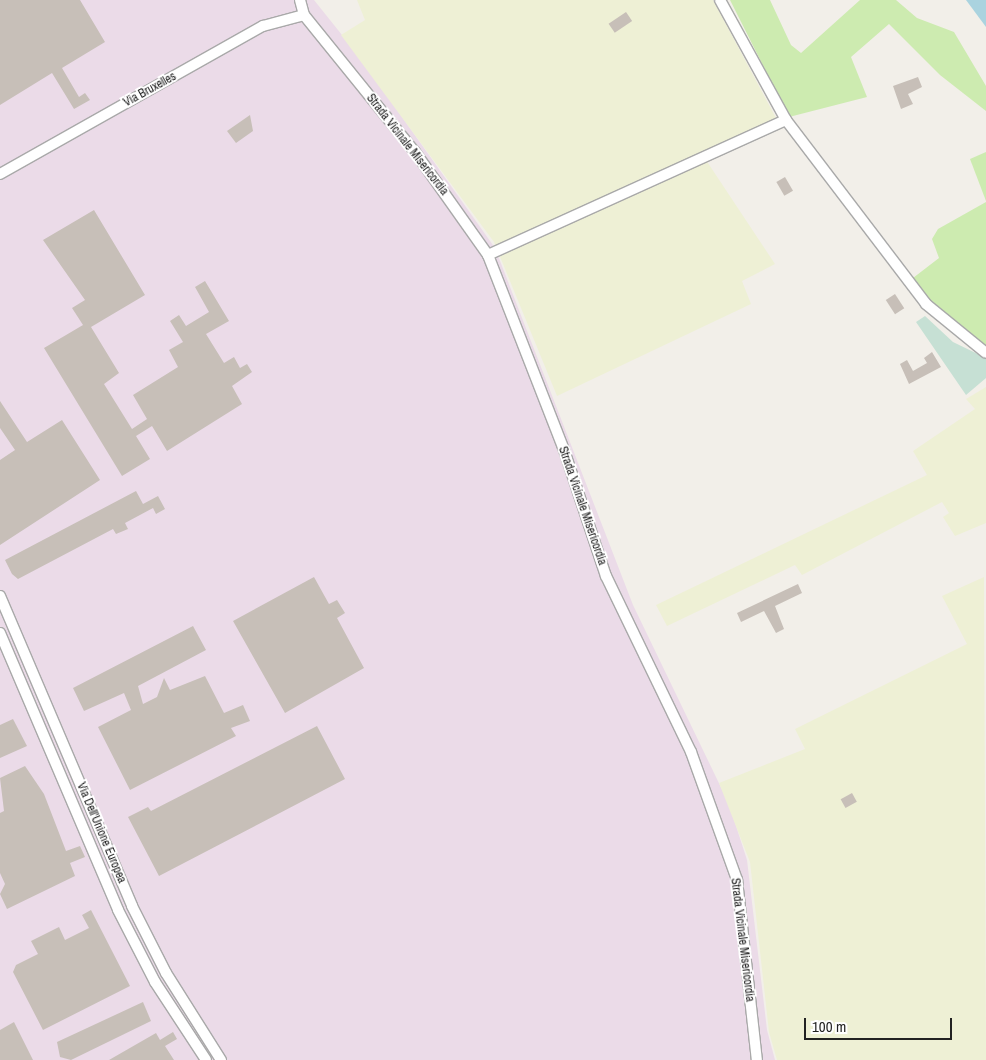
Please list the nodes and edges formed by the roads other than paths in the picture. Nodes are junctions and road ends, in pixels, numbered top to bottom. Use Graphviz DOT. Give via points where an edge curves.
graph roads {
  1 [pos="300,0"];
  2 [pos="720,0"];
  3 [pos="304,16"];
  4 [pos="786,120"];
  5 [pos="0,174"];
  6 [pos="488,255"];
  7 [pos="986,353"];
  8 [pos="0,596"];
  9 [pos="0,633"];
  10 [pos="206,1060"];
  11 [pos="220,1060"];
  12 [pos="757,1060"];
  1 -- 3 [label="street, Strada Vicinale Misericordia"];
  2 -- 4 [label="street"];
  3 -- 5 [label="street, Via Bruxelles" via="263,26"];
  3 -- 6 [label="street, Strada Vicinale Misericordia" via="415,152"];
  4 -- 6 [label="street"];
  4 -- 7 [label="street" via="926,304"];
  6 -- 12 [label="street, Strada Vicinale Misericordia" via="564,450 606,576 691,752 737,880"];
  8 -- 11 [label="street, Via Dell'Unione Europea" via="132,906 166,973"];
  9 -- 10 [label="street, Via Dell'Unione Europea" via="118,910 155,982"];
}
